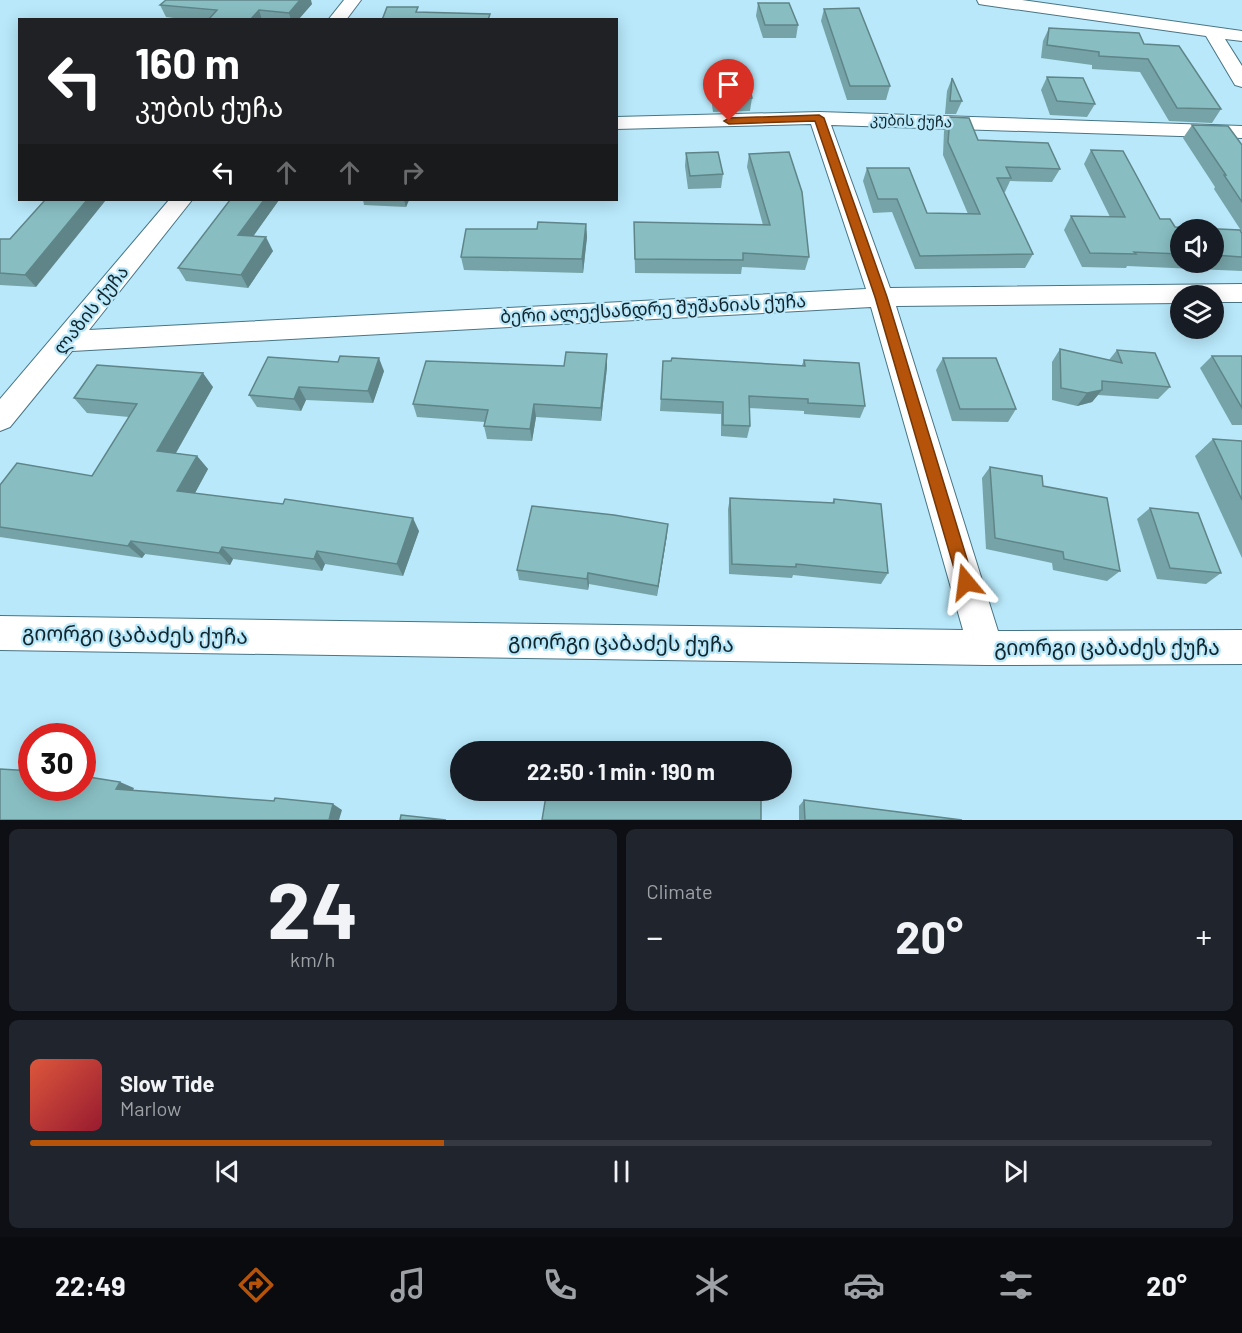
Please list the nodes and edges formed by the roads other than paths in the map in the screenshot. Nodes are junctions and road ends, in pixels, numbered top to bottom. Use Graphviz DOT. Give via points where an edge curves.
graph roads {
  1 [pos="353,0"];
  2 [pos="985,0"];
  3 [pos="338,18"];
  4 [pos="1212,32"];
  5 [pos="1242,36"];
  6 [pos="1242,81"];
  7 [pos="819,118"];
  8 [pos="618,123"];
  9 [pos="1242,132"];
  10 [pos="180,201"];
  11 [pos="1242,293"];
  12 [pos="881,297"];
  13 [pos="65,341"];
  14 [pos="0,419"];
  15 [pos="0,633"];
  16 [pos="1242,647"];
  17 [pos="986,648"];
  1 -- 3 [label="street"];
  2 -- 4 [label="street"];
  4 -- 5 [label="street"];
  4 -- 6 [label="street"];
  7 -- 8 [label="street, კუბის ქუჩა"];
  7 -- 9 [label="street, კუბის ქუჩა"];
  7 -- 12 [label="street"];
  10 -- 13 [label="street, ლაზის ქუჩა"];
  11 -- 12 [label="street, ბერი ალექსანდრე შუშანიას ქუჩა"];
  12 -- 13 [label="street, ბერი ალექსანდრე შუშანიას ქუჩა"];
  12 -- 17 [label="street"];
  13 -- 14 [label="street, ლაზის ქუჩა"];
  15 -- 17 [label="street, გიორგი ცაბაძეს ქუჩა"];
  16 -- 17 [label="street, გიორგი ცაბაძეს ქუჩა"];
}
